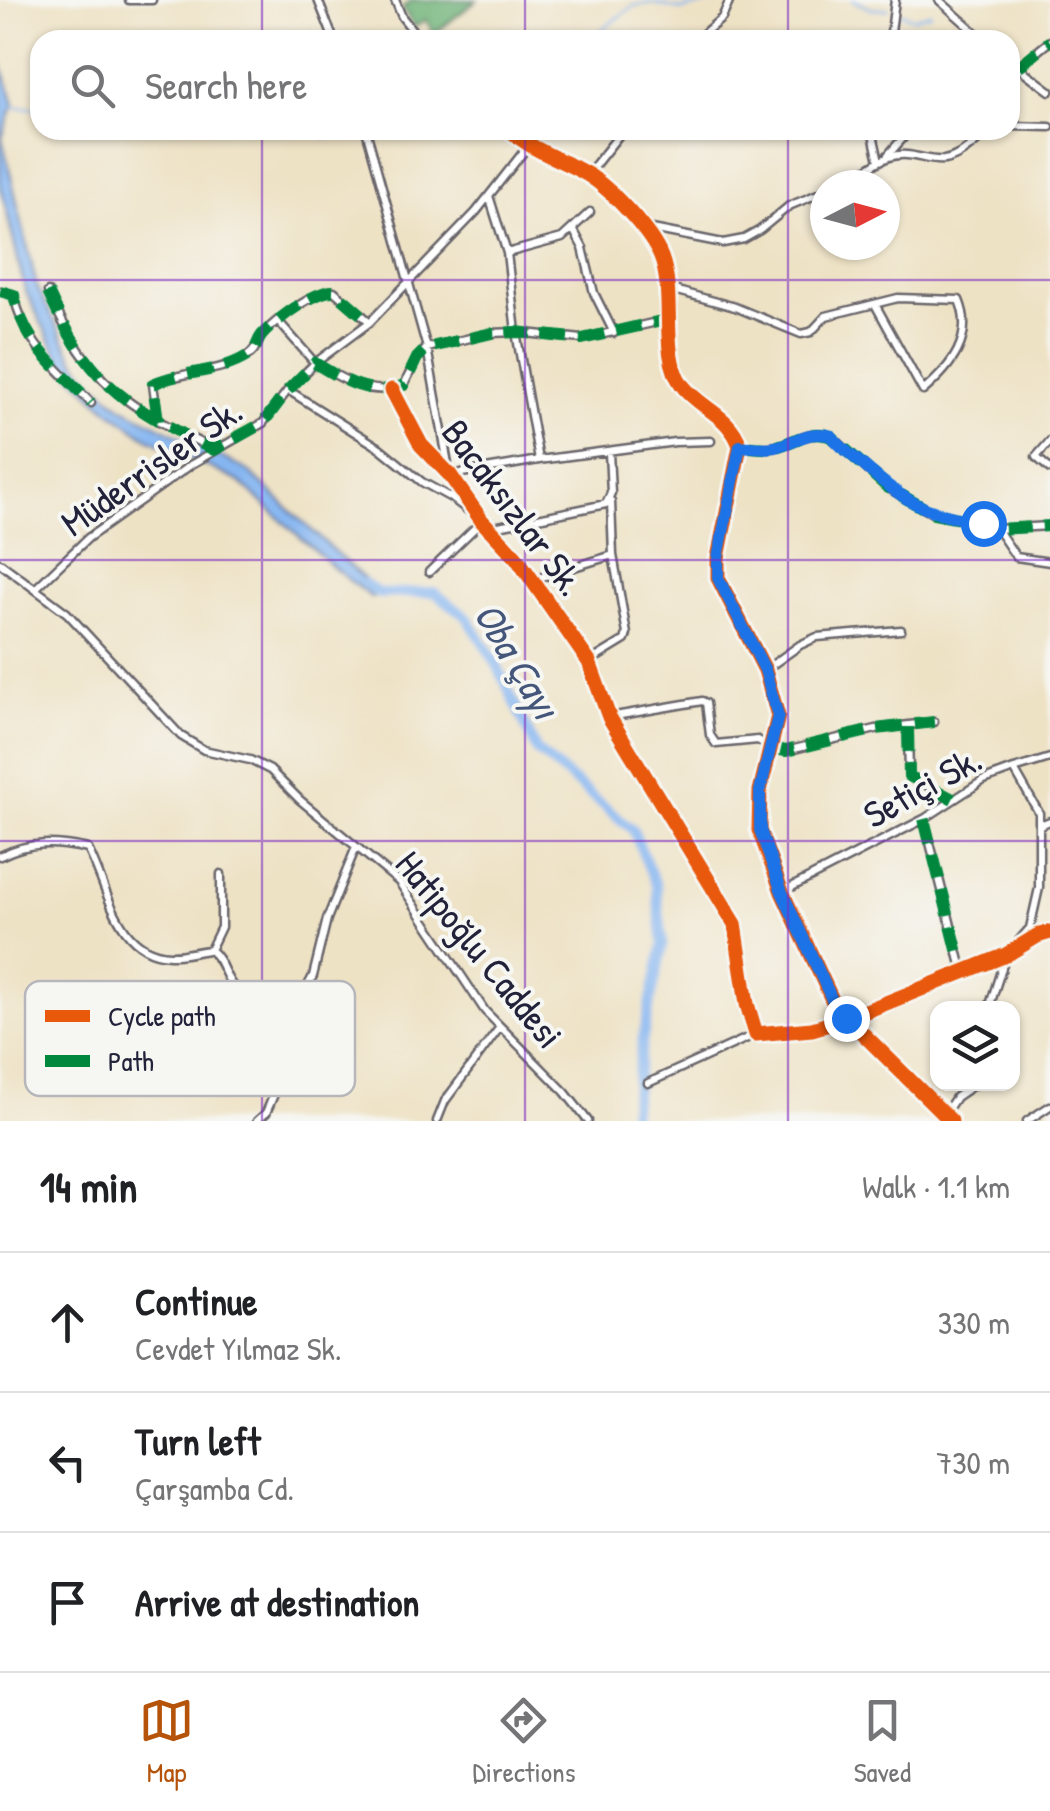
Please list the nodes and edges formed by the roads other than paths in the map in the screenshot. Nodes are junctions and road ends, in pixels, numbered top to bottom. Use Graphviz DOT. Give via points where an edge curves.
graph roads {
  1 [pos="129,0"];
  2 [pos="152,0"];
  3 [pos="318,0"];
  4 [pos="395,0"];
  5 [pos="730,0"];
  6 [pos="895,0"];
  7 [pos="939,0"];
  8 [pos="330,30"];
  9 [pos="412,30"];
  10 [pos="708,30"];
  11 [pos="891,30"];
  12 [pos="973,30"];
  13 [pos="1050,41"];
  14 [pos="1020,66"];
  15 [pos="1020,69"];
  16 [pos="1050,91"];
  17 [pos="1020,126"];
  18 [pos="1050,127"];
  19 [pos="369,140"];
  20 [pos="521,140"];
  21 [pos="614,140"];
  22 [pos="875,140"];
  23 [pos="901,140"];
  24 [pos="978,140"];
  25 [pos="528,146"];
  26 [pos="882,160"];
  27 [pos="868,170"];
  28 [pos="588,174"];
  29 [pos="489,195"];
  30 [pos="810,197"];
  31 [pos="590,212"];
  32 [pos="641,227"];
  33 [pos="573,229"];
  34 [pos="507,253"];
  35 [pos="409,282"];
  36 [pos="670,289"];
  37 [pos="0,290"];
  38 [pos="48,292"];
  39 [pos="876,306"];
  40 [pos="670,318"];
  41 [pos="278,322"];
  42 [pos="370,322"];
  43 [pos="516,332"];
  44 [pos="614,332"];
  45 [pos="427,348"];
  46 [pos="315,364"];
  47 [pos="288,390"];
  48 [pos="392,390"];
  49 [pos="91,403"];
  50 [pos="158,421"];
  51 [pos="711,442"];
  52 [pos="1050,442"];
  53 [pos="740,446"];
  54 [pos="214,450"];
  55 [pos="608,452"];
  56 [pos="540,460"];
  57 [pos="1050,469"];
  58 [pos="450,475"];
  59 [pos="611,500"];
  60 [pos="482,521"];
  61 [pos="1050,526"];
  62 [pos="488,528"];
  63 [pos="997,529"];
  64 [pos="614,555"];
  65 [pos="1050,562"];
  66 [pos="0,563"];
  67 [pos="430,572"];
  68 [pos="532,580"];
  69 [pos="36,588"];
  70 [pos="901,630"];
  71 [pos="588,662"];
  72 [pos="765,670"];
  73 [pos="609,717"];
  74 [pos="934,722"];
  75 [pos="908,727"];
  76 [pos="770,748"];
  77 [pos="1050,758"];
  78 [pos="1014,768"];
  79 [pos="954,799"];
  80 [pos="924,819"];
  81 [pos="1050,821"];
  82 [pos="1040,825"];
  83 [pos="356,846"];
  84 [pos="0,856"];
  85 [pos="221,874"];
  86 [pos="782,892"];
  87 [pos="1030,928"];
  88 [pos="1050,932"];
  89 [pos="1037,936"];
  90 [pos="210,950"];
  91 [pos="1006,955"];
  92 [pos="963,973"];
  93 [pos="230,981"];
  94 [pos="310,981"];
  95 [pos="991,1001"];
  96 [pos="846,1018"];
  97 [pos="500,1027"];
  98 [pos="756,1034"];
  99 [pos="648,1083"];
  100 [pos="965,1091"];
  101 [pos="273,1096"];
  102 [pos="1050,1106"];
  103 [pos="948,1118"];
  104 [pos="257,1121"];
  105 [pos="438,1121"];
  106 [pos="588,1121"];
  107 [pos="1027,1121"];
  1 -- 2 [label="street"];
  3 -- 8 [label="street"];
  4 -- 9 [label="street"];
  5 -- 10 [label="street"];
  6 -- 11 [label="street"];
  7 -- 12 [label="street"];
  13 -- 14 [label="street"];
  15 -- 16 [label="street"];
  17 -- 18 [label="street"];
  19 -- 35 [label="street"];
  20 -- 25 [label="street"];
  21 -- 28 [label="street"];
  22 -- 26 [label="street"];
  23 -- 26 [label="street"];
  24 -- 26 [label="street" via="943,160 907,152"];
  25 -- 28 [label="street"];
  25 -- 29 [label="street, Müderrisler Sk."];
  26 -- 27 [label="street"];
  28 -- 32 [label="street"];
  29 -- 34 [label="street"];
  29 -- 35 [label="street, Müderrisler Sk."];
  30 -- 32 [label="street" via="744,239 723,243"];
  31 -- 33 [label="street"];
  32 -- 36 [label="street" via="660,254"];
  33 -- 34 [label="street"];
  33 -- 44 [label="street"];
  34 -- 43 [label="street"];
  35 -- 42 [label="street, Müderrisler Sk."];
  35 -- 45 [label="street"];
  36 -- 39 [label="street" via="802,334 826,316"];
  36 -- 40 [label="street"];
  37 -- 49 [label="street" via="14,295 26,332"];
  38 -- 50 [label="street" via="98,378"];
  39 -- 39 [label="street" via="898,298 960,300 962,344 923,392"];
  40 -- 44 [label="street"];
  40 -- 53 [label="street" via="671,358 682,385 725,420"];
  41 -- 42 [label="street" via="329,290"];
  41 -- 46 [label="street"];
  41 -- 50 [label="street" via="247,356 153,384"];
  42 -- 46 [label="street, Müderrisler Sk."];
  43 -- 44 [label="street" via="582,339"];
  43 -- 45 [label="street"];
  43 -- 56 [label="street"];
  45 -- 48 [label="street" via="404,384"];
  45 -- 58 [label="street"];
  46 -- 47 [label="street, Müderrisler Sk."];
  46 -- 48 [label="street" via="352,385"];
  47 -- 54 [label="street, Müderrisler Sk." via="263,422"];
  47 -- 60 [label="street"];
  48 -- 58 [label="street, Bacaksızlar Sk." via="422,445"];
  50 -- 54 [label="street"];
  51 -- 55 [label="street"];
  52 -- 57 [label="street" via="1036,457"];
  53 -- 63 [label="street" via="832,436 914,504"];
  53 -- 72 [label="street" via="718,578"];
  54 -- 69 [label="street, Müderrisler Sk." via="88,538"];
  55 -- 56 [label="street"];
  55 -- 59 [label="street"];
  56 -- 58 [label="street"];
  58 -- 60 [label="street, Bacaksızlar Sk."];
  59 -- 62 [label="street"];
  59 -- 64 [label="street"];
  60 -- 62 [label="street, Bacaksızlar Sk."];
  60 -- 67 [label="street"];
  61 -- 63 [label="street"];
  62 -- 68 [label="street, Bacaksızlar Sk."];
  63 -- 65 [label="street" via="1016,557"];
  64 -- 68 [label="street"];
  64 -- 71 [label="street" via="628,634"];
  66 -- 69 [label="street, Hatipoğlu Caddesi"];
  68 -- 71 [label="street, Bacaksızlar Sk."];
  69 -- 83 [label="street, Hatipoğlu Caddesi" via="181,736 270,770"];
  70 -- 72 [label="street" via="816,638"];
  71 -- 73 [label="street, Bacaksızlar Sk."];
  72 -- 76 [label="street" via="778,716"];
  73 -- 76 [label="street" via="702,700 716,744 758,740"];
  73 -- 98 [label="street, Bacaksızlar Sk." via="736,924"];
  74 -- 75 [label="street"];
  75 -- 76 [label="street" via="786,752"];
  75 -- 79 [label="street" via="909,776"];
  76 -- 86 [label="street" via="760,830"];
  77 -- 78 [label="street"];
  78 -- 79 [label="street, Setiçi Sk."];
  78 -- 82 [label="street, Setiçi Sk."];
  79 -- 80 [label="street, Setiçi Sk."];
  80 -- 86 [label="street, Setiçi Sk."];
  80 -- 92 [label="street"];
  81 -- 82 [label="street"];
  82 -- 87 [label="street, Setiçi Sk." via="1039,888"];
  83 -- 94 [label="street" via="326,918"];
  83 -- 97 [label="street, Hatipoğlu Caddesi" via="413,900"];
  84 -- 90 [label="street" via="52,841 88,849 129,937 170,955"];
  85 -- 90 [label="street" via="220,927"];
  86 -- 96 [label="street"];
  87 -- 89 [label="street"];
  87 -- 91 [label="street"];
  88 -- 89 [label="street"];
  89 -- 91 [label="street"];
  90 -- 93 [label="street"];
  91 -- 92 [label="street"];
  91 -- 95 [label="street"];
  92 -- 96 [label="street"];
  96 -- 98 [label="street"];
  96 -- 103 [label="street"];
  97 -- 105 [label="street"];
  97 -- 106 [label="street, Hatipoğlu Caddesi"];
  98 -- 99 [label="street"];
  100 -- 103 [label="street"];
  101 -- 104 [label="street"];
  102 -- 107 [label="street"];
}
